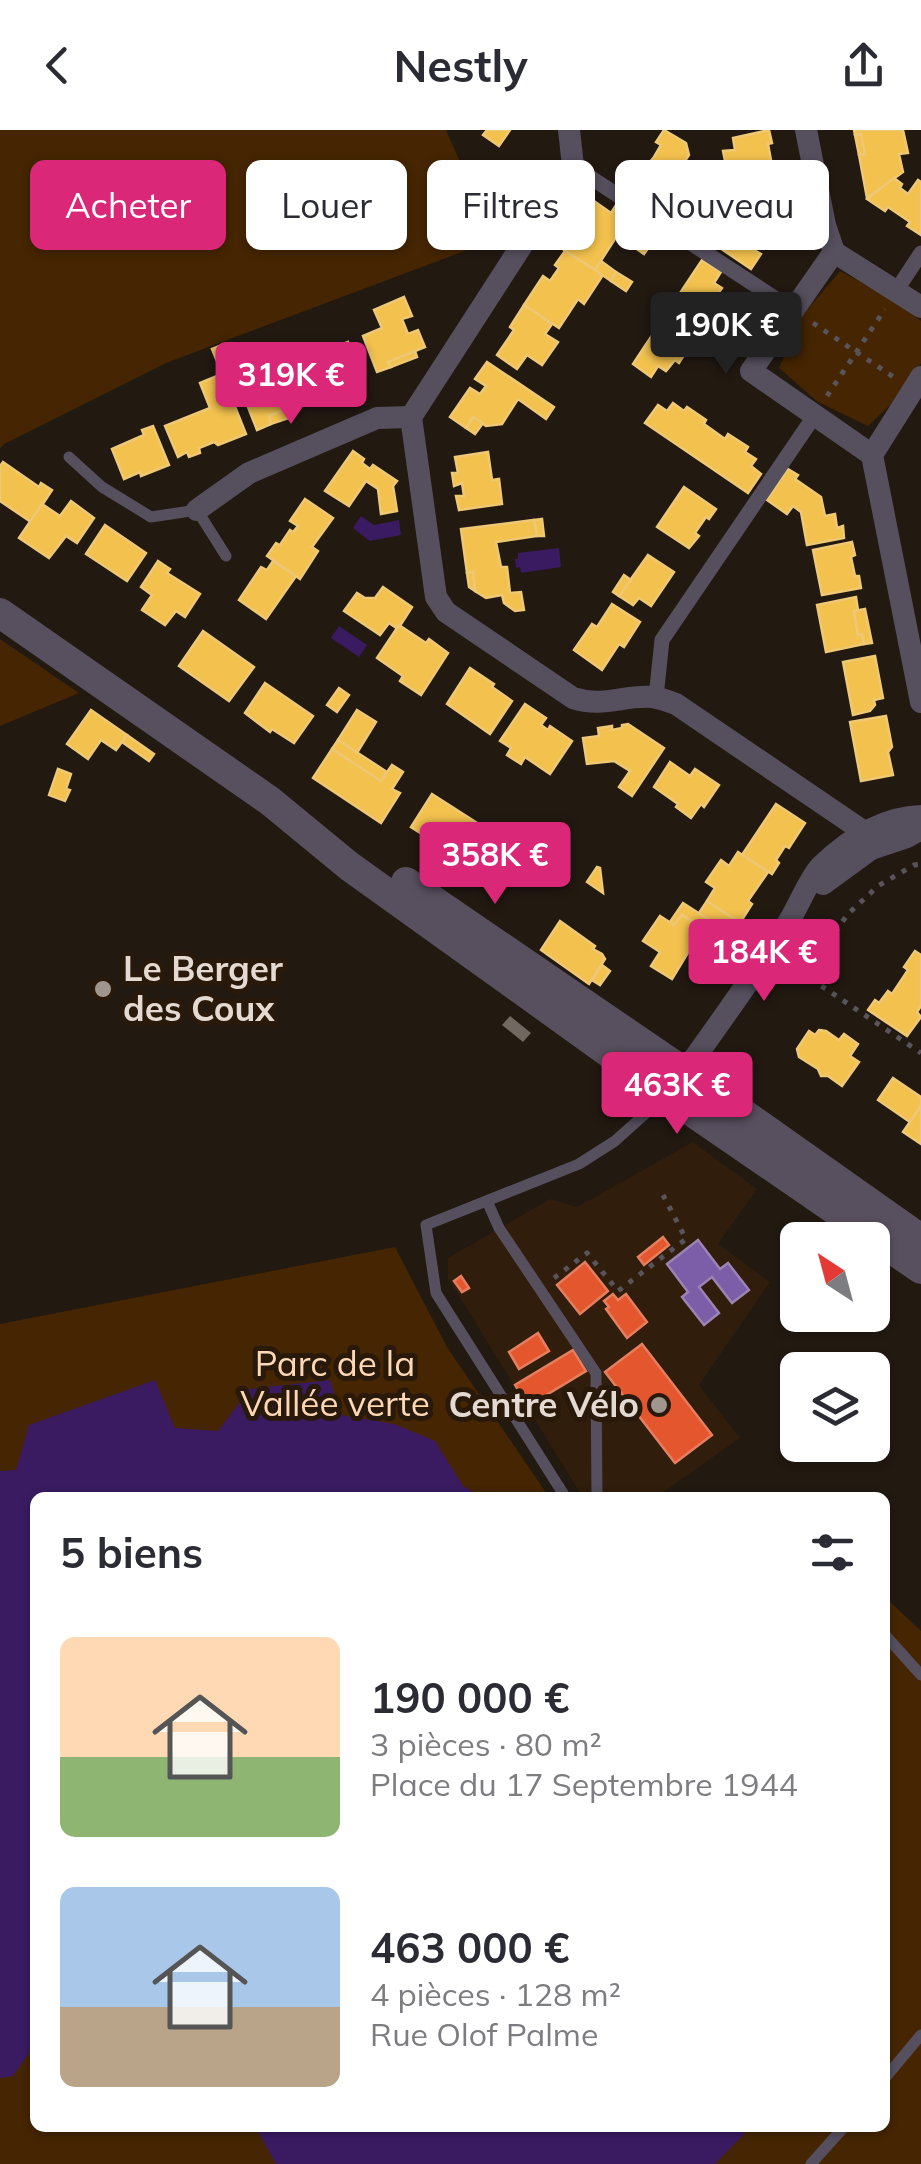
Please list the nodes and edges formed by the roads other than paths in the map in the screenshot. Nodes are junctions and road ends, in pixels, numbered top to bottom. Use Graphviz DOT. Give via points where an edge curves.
graph roads {
  1 [pos="569,130"];
  2 [pos="806,130"];
  3 [pos="572,160"];
  4 [pos="595,180"];
  5 [pos="519,250"];
  6 [pos="834,252"];
  7 [pos="921,253"];
  8 [pos="896,292"];
  9 [pos="921,307"];
  10 [pos="794,310"];
  11 [pos="918,388"];
  12 [pos="815,415"];
  13 [pos="411,417"];
  14 [pos="872,455"];
  15 [pos="69,456"];
  16 [pos="197,510"];
  17 [pos="226,556"];
  18 [pos="0,613"];
  19 [pos="656,697"];
  20 [pos="921,702"];
  21 [pos="921,816"];
  22 [pos="921,829"];
  23 [pos="867,840"];
  24 [pos="676,1083"];
  25 [pos="487,1201"];
  26 [pos="921,1239"];
  27 [pos="921,1269"];
  28 [pos="562,1492"];
  29 [pos="597,1492"];
  30 [pos="890,1641"];
  31 [pos="921,1675"];
  32 [pos="921,2035"];
  33 [pos="890,2072"];
  34 [pos="839,2132"];
  35 [pos="811,2164"];
  1 -- 3 [label="street"];
  2 -- 6 [label="street"];
  4 -- 10 [label="street"];
  5 -- 13 [label="street"];
  6 -- 8 [label="street"];
  6 -- 10 [label="street"];
  7 -- 8 [label="street"];
  8 -- 9 [label="street"];
  10 -- 12 [label="street" via="751,370"];
  11 -- 14 [label="street"];
  12 -- 14 [label="street"];
  12 -- 19 [label="street" via="662,640"];
  13 -- 16 [label="street" via="377,418 250,472"];
  13 -- 19 [label="street" via="436,597 446,612 573,698 591,704"];
  14 -- 20 [label="street"];
  15 -- 16 [label="lane" via="151,518"];
  16 -- 17 [label="lane"];
  18 -- 24 [label="main road" via="270,801 362,852"];
  19 -- 23 [label="street" via="676,704"];
  21 -- 23 [label="street"];
  22 -- 23 [label="street" via="907,837"];
  23 -- 24 [label="street" via="817,869 770,951"];
  24 -- 25 [label="lane" via="615,1141 579,1164"];
  24 -- 26 [label="main road"];
  24 -- 27 [label="main road"];
  25 -- 28 [label="lane" via="426,1224 436,1293"];
  25 -- 29 [label="lane" via="596,1372"];
  30 -- 31 [label="lane"];
  32 -- 33 [label="lane"];
  34 -- 35 [label="lane"];
}
